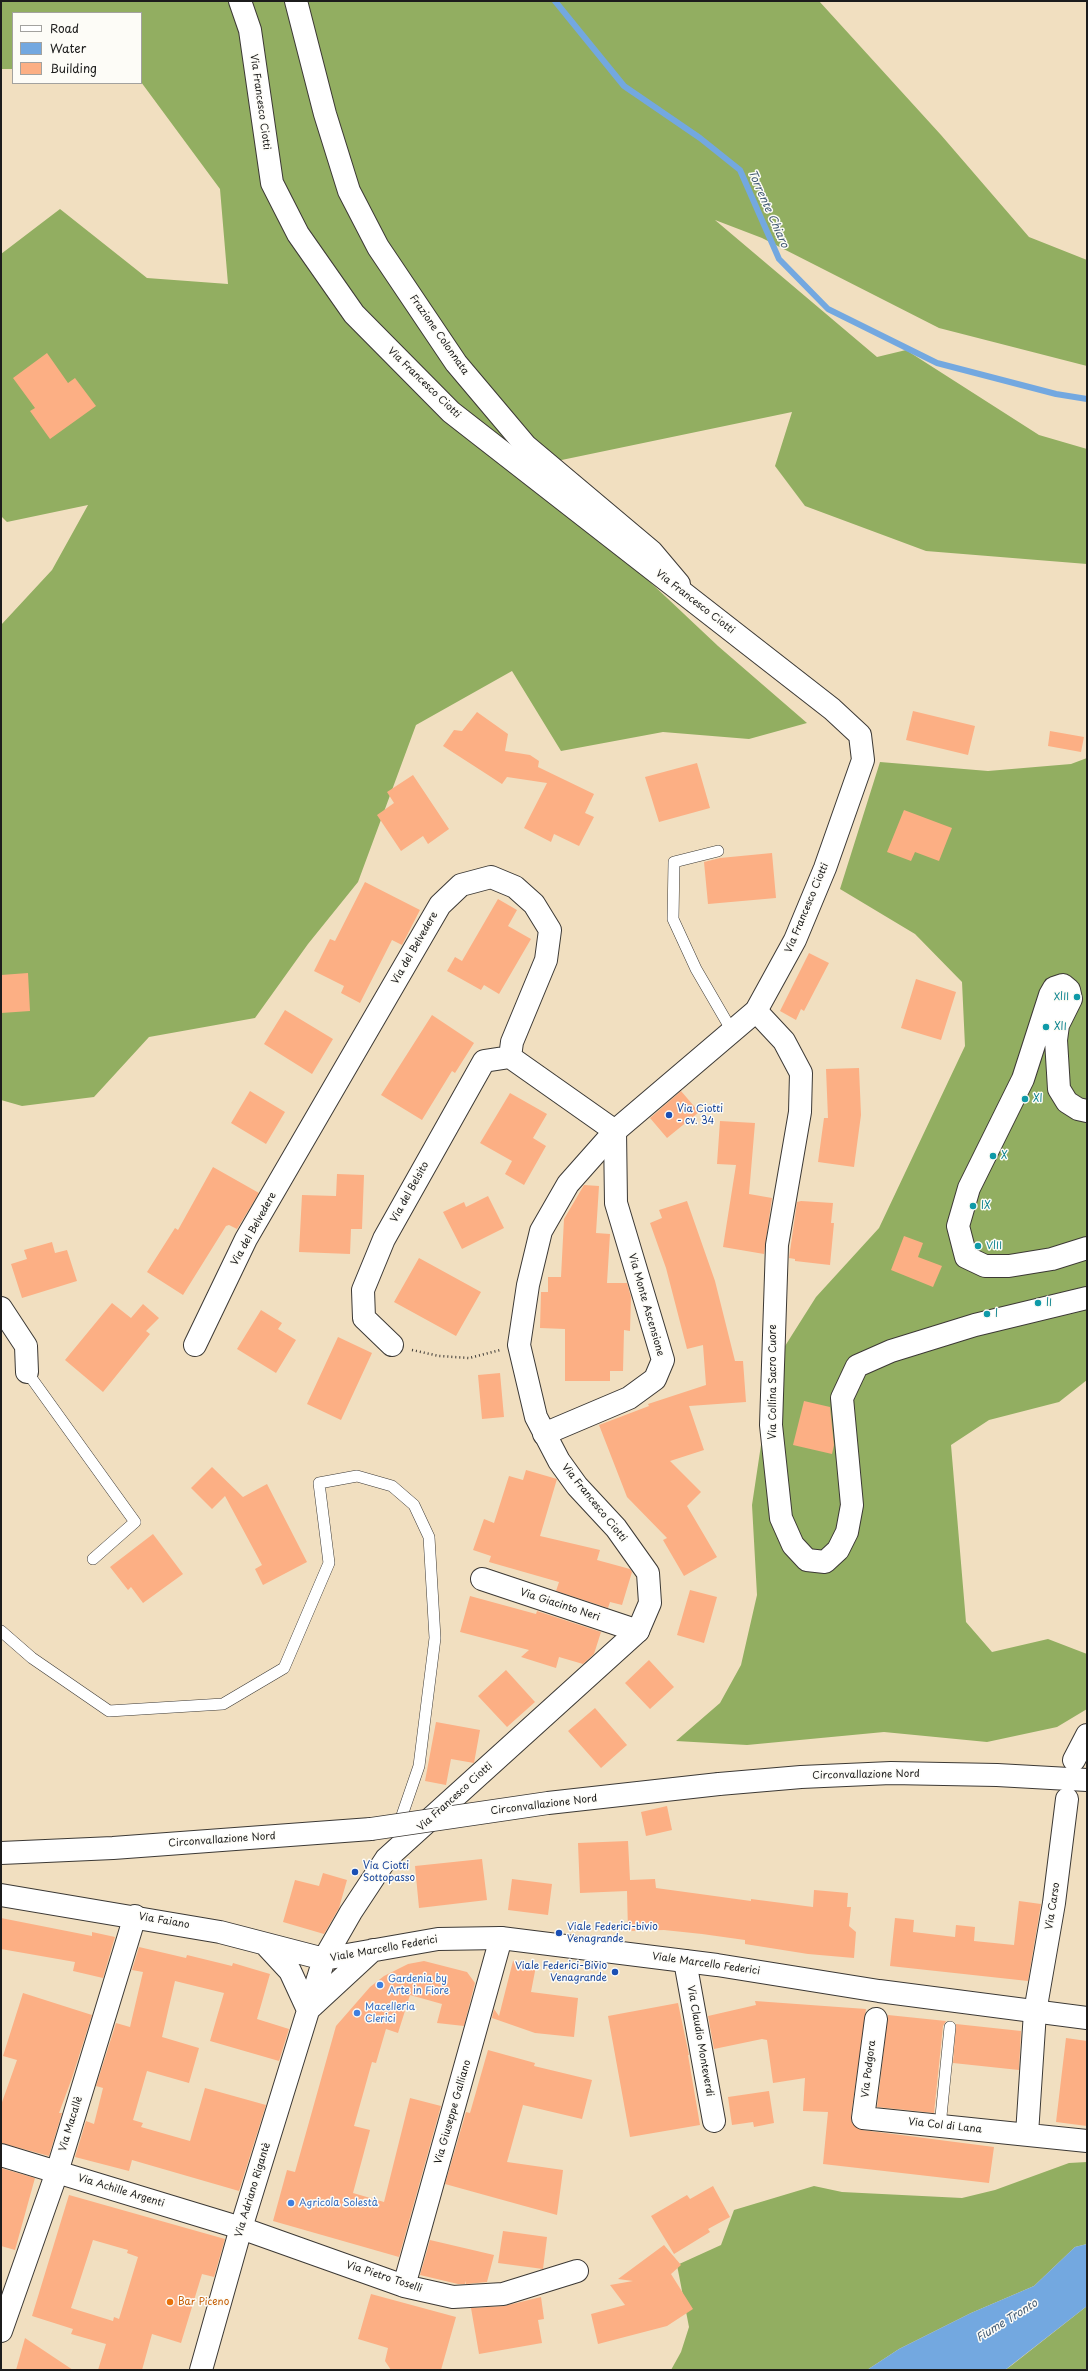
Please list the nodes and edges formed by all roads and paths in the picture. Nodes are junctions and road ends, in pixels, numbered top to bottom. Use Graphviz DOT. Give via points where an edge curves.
graph roads {
  1 [pos="240,1"];
  2 [pos="296,1"];
  3 [pos="691,599"];
  4 [pos="718,851"];
  5 [pos="756,1011"];
  6 [pos="732,1031"];
  7 [pos="510,1056"];
  8 [pos="1087,1111"];
  9 [pos="615,1131"];
  10 [pos="1087,1248"];
  11 [pos="1087,1298"];
  12 [pos="1,1308"];
  13 [pos="195,1345"];
  14 [pos="519,1345"];
  15 [pos="392,1346"];
  16 [pos="27,1372"];
  17 [pos="544,1434"];
  18 [pos="93,1559"];
  19 [pos="482,1579"];
  20 [pos="1,1631"];
  21 [pos="638,1631"];
  22 [pos="1087,1735"];
  23 [pos="1074,1760"];
  24 [pos="1087,1780"];
  25 [pos="1067,1799"];
  26 [pos="1,1853"];
  27 [pos="386,1859"];
  28 [pos="1,1895"];
  29 [pos="135,1916"];
  30 [pos="501,1938"];
  31 [pos="265,1944"];
  32 [pos="373,1950"];
  33 [pos="324,1959"];
  34 [pos="686,1960"];
  35 [pos="308,2010"];
  36 [pos="1035,2012"];
  37 [pos="1087,2018"];
  38 [pos="876,2019"];
  39 [pos="950,2027"];
  40 [pos="863,2118"];
  41 [pos="714,2121"];
  42 [pos="940,2126"];
  43 [pos="1027,2134"];
  44 [pos="1087,2141"];
  45 [pos="1,2155"];
  46 [pos="57,2172"];
  47 [pos="241,2228"];
  48 [pos="577,2271"];
  49 [pos="404,2286"];
  50 [pos="1,2331"];
  51 [pos="201,2370"];
  1 -- 3 [label="street, Via Francesco Ciotti" via="250,30 272,183 298,234 354,314 451,412"];
  2 -- 3 [label="street, Frazione Colonnata" via="325,114 350,191 378,247 456,363 526,446 652,552"];
  3 -- 5 [label="street, Via Francesco Ciotti" via="795,678 860,735 863,760 825,868 795,940"];
  4 -- 6 [label="lane" via="674,862 673,919 696,969"];
  5 -- 6 [label="street, Via Francesco Ciotti"];
  5 -- 11 [label="street, Via Collina Sacro Cuore" via="784,1041 801,1073 800,1112 778,1245 771,1425 781,1518 793,1545 807,1560 825,1562 838,1550 847,1532 852,1506 842,1398 857,1366 891,1351 975,1325"];
  6 -- 9 [label="street, Via Francesco Ciotti"];
  7 -- 9 [label="street"];
  7 -- 13 [label="street, Via del Belvedere" via="512,1042 546,960 550,930 534,904 515,887 491,878 461,885 440,905 246,1239"];
  7 -- 15 [label="street, Via del Belsito" via="484,1061 384,1239 363,1290 364,1318"];
  8 -- 10 [label="street" via="1067,1102 1059,1089 1056,1040 1058,1025 1071,999 1069,990 1063,985 1054,988 1050,995 1023,1079 969,1188 958,1226 966,1257 985,1266 1010,1266 1052,1259"];
  9 -- 14 [label="street, Via Francesco Ciotti" via="568,1184 541,1231 528,1285"];
  9 -- 17 [label="street, Via Monte Ascensione" via="616,1203 663,1360 654,1379 629,1398"];
  12 -- 16 [label="street" via="26,1346"];
  14 -- 15 [label="path" via="469,1358 439,1356"];
  14 -- 17 [label="street, Via Francesco Ciotti" via="531,1401"];
  16 -- 18 [label="lane" via="135,1522"];
  17 -- 21 [label="street, Via Francesco Ciotti" via="577,1486 616,1528 648,1573 650,1603"];
  19 -- 21 [label="street, Via Giacinto Neri"];
  20 -- 27 [label="lane" via="32,1658 109,1711 223,1704 284,1668 329,1563 319,1483 357,1476 392,1486 414,1506 429,1538 435,1638 418,1766"];
  21 -- 27 [label="street, Via Francesco Ciotti"];
  22 -- 23 [label="street"];
  24 -- 26 [label="street, Circonvallazione Nord, bridge" via="997,1775 906,1774 801,1777 548,1803 371,1829 113,1848"];
  25 -- 36 [label="street, Via Carso" via="1054,1903"];
  27 -- 33 [label="street, Via Francesco Ciotti"];
  28 -- 29 [label="street, Via Faiano"];
  29 -- 31 [label="street, Via Faiano" via="220,1932"];
  29 -- 46 [label="street, Via Macallè"];
  30 -- 32 [label="street, Viale Marcello Federici" via="438,1939"];
  30 -- 34 [label="street, Viale Marcello Federici"];
  30 -- 49 [label="street, Via Giuseppe Galliano"];
  31 -- 33 [label="street, Via Faiano"];
  31 -- 35 [label="street" via="290,1971"];
  32 -- 33 [label="street, Viale Marcello Federici"];
  32 -- 35 [label="street"];
  33 -- 35 [label="street, Via Adriano Rigantè"];
  34 -- 36 [label="street, Viale Marcello Federici" via="879,1991"];
  34 -- 41 [label="street, Via Claudio Monteverdi"];
  35 -- 47 [label="street, Via Adriano Rigantè"];
  36 -- 37 [label="street, Viale Marcello Federici"];
  36 -- 43 [label="street"];
  38 -- 40 [label="street, Via Podgora"];
  39 -- 42 [label="lane"];
  40 -- 42 [label="street, Via Col di Lana"];
  42 -- 43 [label="street, Via Col di Lana"];
  43 -- 44 [label="street, Via Col di Lana"];
  45 -- 46 [label="street, Via Achille Argenti"];
  46 -- 47 [label="street, Via Achille Argenti"];
  46 -- 50 [label="street, Via Macallè"];
  47 -- 49 [label="street, Via Pietro Toselli"];
  47 -- 51 [label="street, Via Adriano Rigantè"];
  48 -- 49 [label="street, Via Pietro Toselli" via="503,2294 453,2297"];
}
